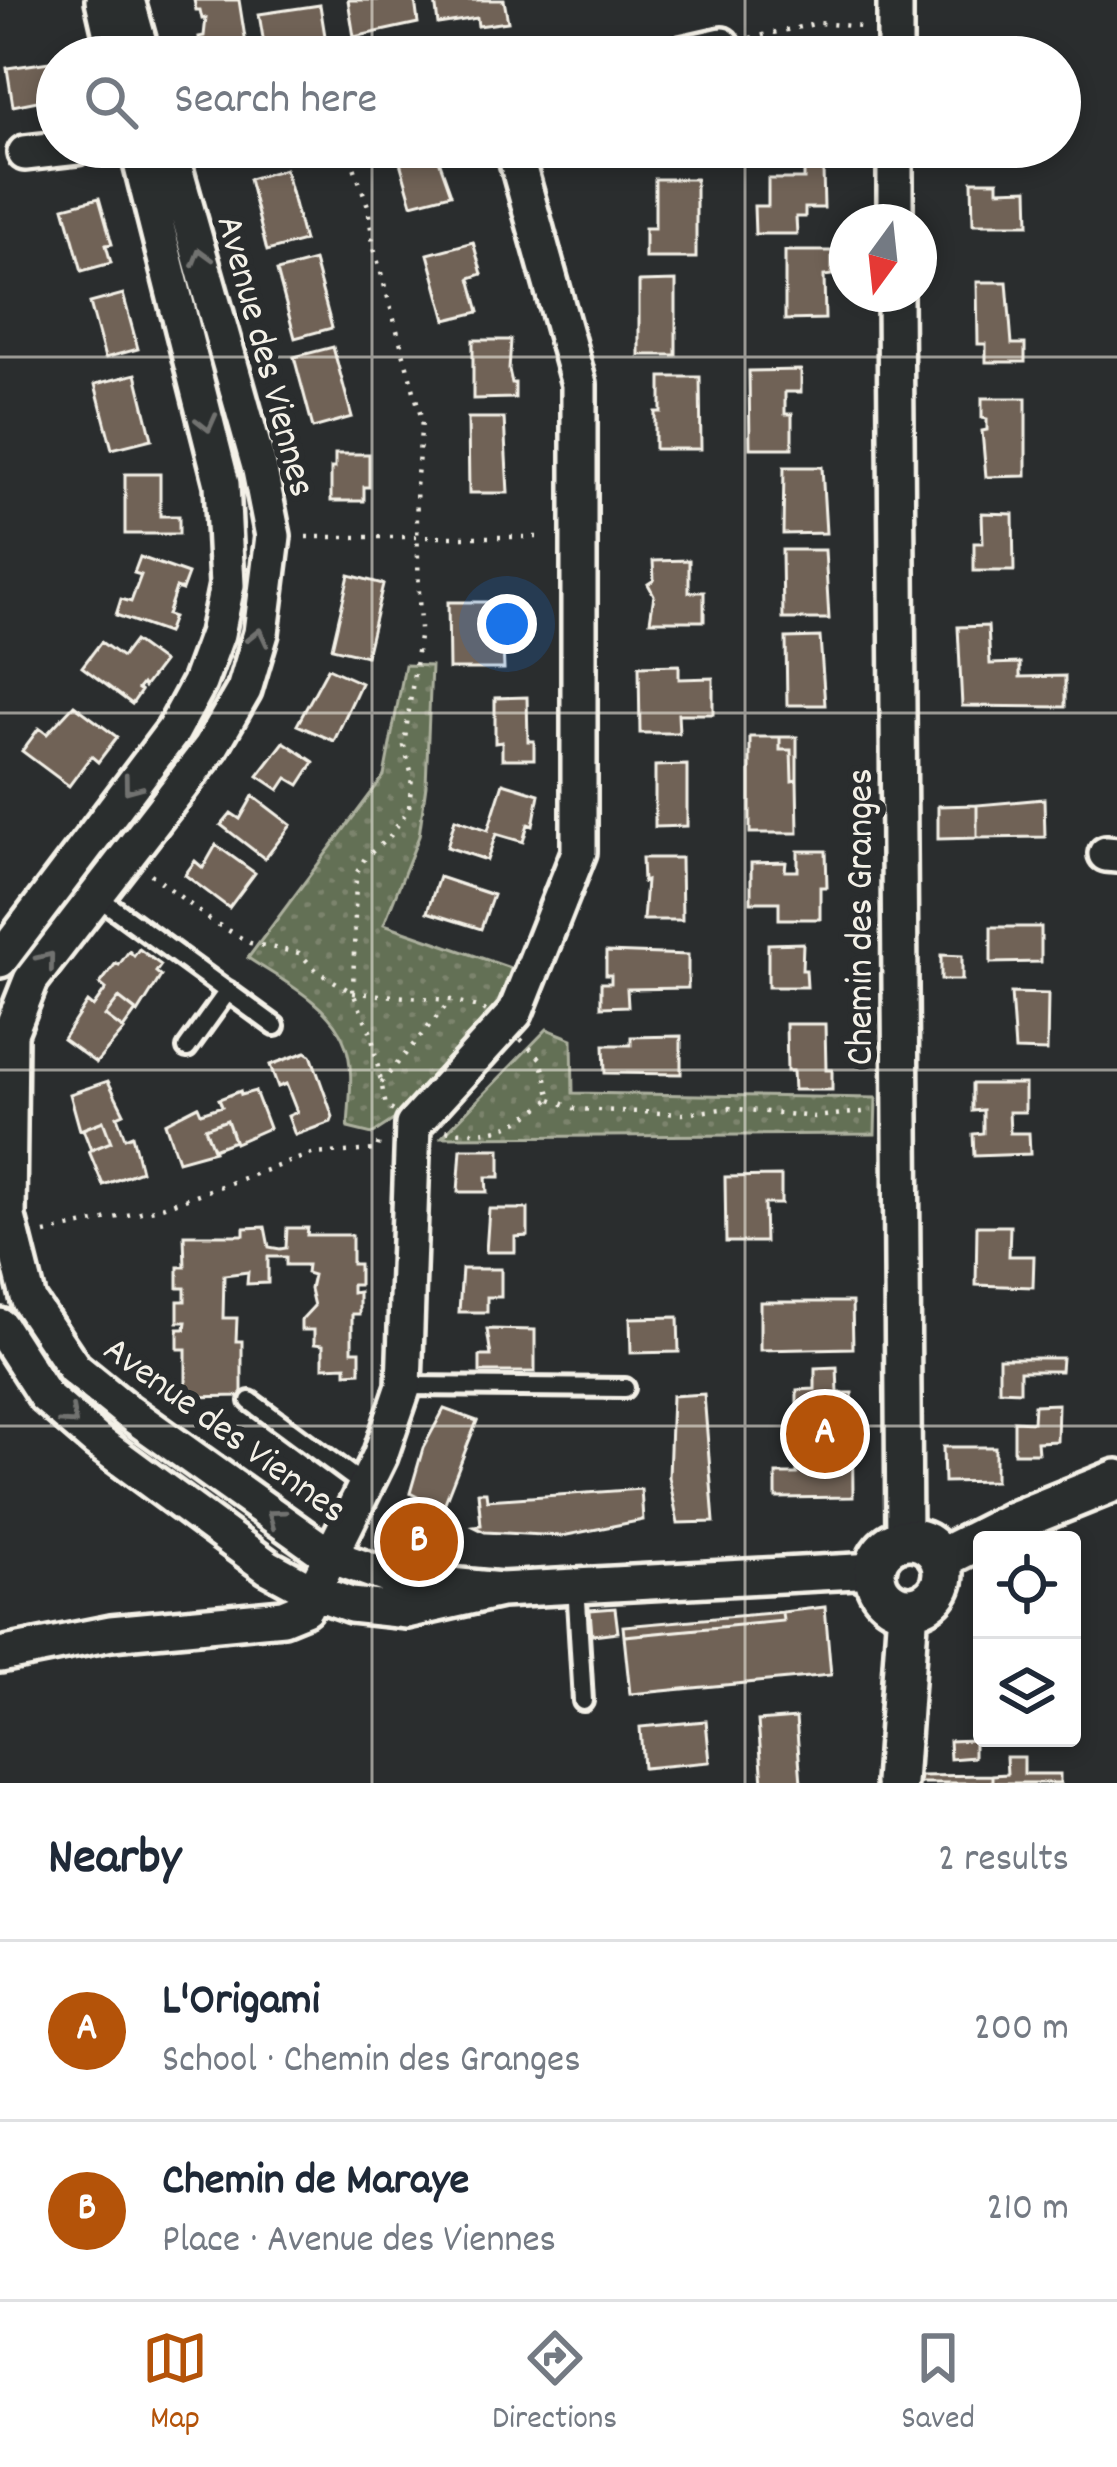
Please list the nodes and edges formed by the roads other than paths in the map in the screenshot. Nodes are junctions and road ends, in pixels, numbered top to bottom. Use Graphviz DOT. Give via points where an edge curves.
graph roads {
  1 [pos="103,0"];
  2 [pos="127,0"];
  3 [pos="895,0"];
  4 [pos="111,36"];
  5 [pos="137,36"];
  6 [pos="895,36"];
  7 [pos="36,152"];
  8 [pos="25,153"];
  9 [pos="142,168"];
  10 [pos="175,168"];
  11 [pos="519,168"];
  12 [pos="895,168"];
  13 [pos="895,204"];
  14 [pos="895,312"];
  15 [pos="107,904"];
  16 [pos="0,960"];
  17 [pos="228,992"];
  18 [pos="275,1026"];
  19 [pos="187,1048"];
  20 [pos="0,1326"];
  21 [pos="404,1386"];
  22 [pos="625,1388"];
  23 [pos="250,1401"];
  24 [pos="1117,1480"];
  25 [pos="365,1486"];
  26 [pos="904,1539"];
  27 [pos="330,1556"];
  28 [pos="940,1559"];
  29 [pos="875,1570"];
  30 [pos="575,1584"];
  31 [pos="501,1590"];
  32 [pos="314,1592"];
  33 [pos="908,1607"];
  34 [pos="0,1655"];
  35 [pos="583,1701"];
  36 [pos="896,1783"];
  1 -- 4 [label="street"];
  2 -- 5 [label="street"];
  3 -- 6 [label="street"];
  7 -- 8 [label="street"];
  9 -- 16 [label="street, Avenue des Viennes, one-way" via="222,484 227,585 200,683 173,730"];
  15 -- 10 [label="street, Avenue des Viennes, one-way" via="244,690 261,633 272,536"];
  11 -- 21 [label="street" via="579,384 579,852 515,1013 413,1125"];
  12 -- 13 [label="street"];
  14 -- 26 [label="street, Chemin des Granges"];
  15 -- 17 [label="lane"];
  27 -- 15 [label="street, Avenue des Viennes, one-way" via="74,1368 29,1301 8,1217 10,1033 31,980"];
  17 -- 18 [label="lane"];
  17 -- 19 [label="lane"];
  20 -- 32 [label="street, Avenue des Viennes, one-way" via="45,1396 77,1425 268,1567"];
  21 -- 22 [label="lane"];
  21 -- 25 [label="street"];
  23 -- 25 [label="lane"];
  24 -- 28 [label="street"];
  25 -- 27 [label="street"];
  26 -- 28 [label="street" via="919,1540"];
  26 -- 29 [label="street" via="884,1550"];
  27 -- 31 [label="street, Avenue des Viennes" via="398,1580"];
  27 -- 32 [label="street"];
  28 -- 33 [label="street" via="933,1598"];
  29 -- 30 [label="street, Avenue des Viennes"];
  29 -- 33 [label="street" via="884,1596"];
  30 -- 31 [label="street, Avenue des Viennes"];
  30 -- 35 [label="lane"];
  31 -- 32 [label="street, Avenue des Viennes" via="407,1611"];
  32 -- 34 [label="street" via="305,1608 283,1617 111,1633"];
  33 -- 36 [label="street"];
}
